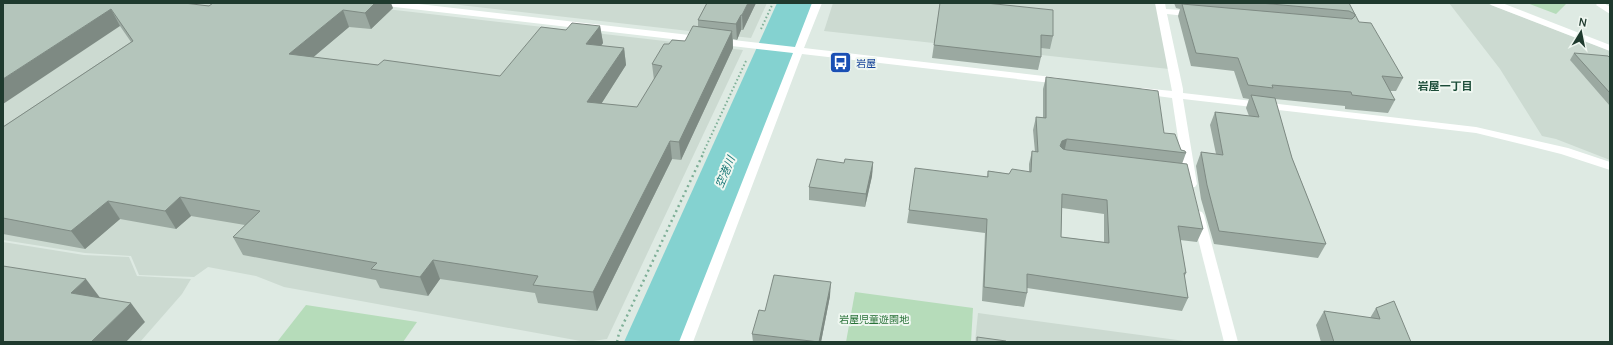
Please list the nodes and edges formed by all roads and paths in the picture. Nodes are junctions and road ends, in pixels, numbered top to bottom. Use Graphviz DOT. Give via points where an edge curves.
graph roads {
  1 [pos="386,3"];
  2 [pos="773,3"];
  3 [pos="817,3"];
  4 [pos="1494,3"];
  5 [pos="1600,5"];
  6 [pos="1161,7"];
  7 [pos="1610,11"];
  8 [pos="1201,15"];
  9 [pos="756,46"];
  10 [pos="1610,48"];
  11 [pos="794,51"];
  12 [pos="1067,82"];
  13 [pos="1130,89"];
  14 [pos="1177,94"];
  15 [pos="1610,166"];
  16 [pos="1174,172"];
  17 [pos="1189,174"];
  18 [pos="617,342"];
  19 [pos="686,342"];
  20 [pos="1231,342"];
  1 -- 9 [label="street"];
  2 -- 9 [label="path"];
  3 -- 11 [label="street"];
  4 -- 10 [label="street"];
  5 -- 7 [label="street"];
  6 -- 8 [label="street"];
  6 -- 14 [label="street"];
  9 -- 11 [label="street"];
  9 -- 18 [label="path" via="619,333"];
  11 -- 12 [label="street"];
  11 -- 19 [label="street"];
  13 -- 14 [label="street"];
  14 -- 15 [label="street" via="1476,130 1564,151"];
  14 -- 17 [label="street"];
  16 -- 17 [label="street"];
  17 -- 20 [label="street"];
}
